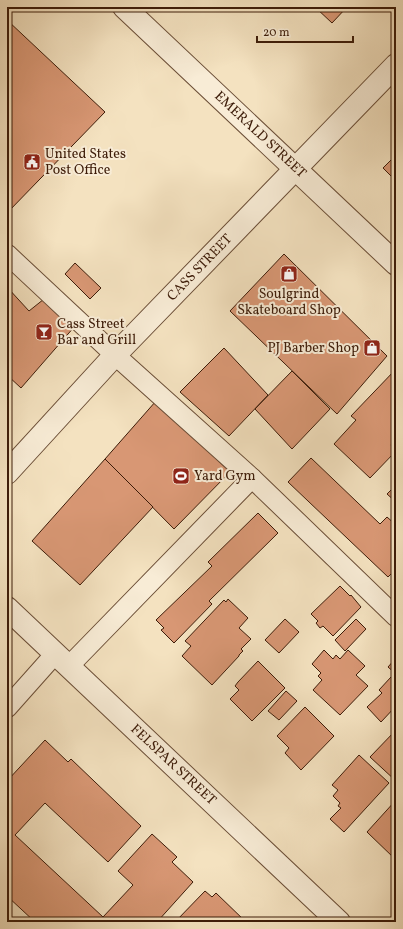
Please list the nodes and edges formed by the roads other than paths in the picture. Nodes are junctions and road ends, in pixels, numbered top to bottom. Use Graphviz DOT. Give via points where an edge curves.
graph roads {
  1 [pos="124,7"];
  2 [pos="396,65"];
  3 [pos="296,169"];
  4 [pos="7,254"];
  5 [pos="396,264"];
  6 [pos="115,355"];
  7 [pos="7,473"];
  8 [pos="252,478"];
  9 [pos="9,615"];
  10 [pos="396,617"];
  11 [pos="62,660"];
  12 [pos="7,708"];
  13 [pos="339,922"];
  1 -- 3 [label="street, EMERALD STREET"];
  2 -- 3 [label="street, CASS STREET"];
  3 -- 5 [label="street, EMERALD STREET"];
  3 -- 6 [label="street, CASS STREET"];
  4 -- 6 [label="lane"];
  6 -- 7 [label="street, CASS STREET"];
  6 -- 8 [label="lane"];
  8 -- 10 [label="lane"];
  8 -- 11 [label="lane"];
  9 -- 11 [label="street, FELSPAR STREET"];
  11 -- 12 [label="lane"];
  11 -- 13 [label="street, FELSPAR STREET"];
}
